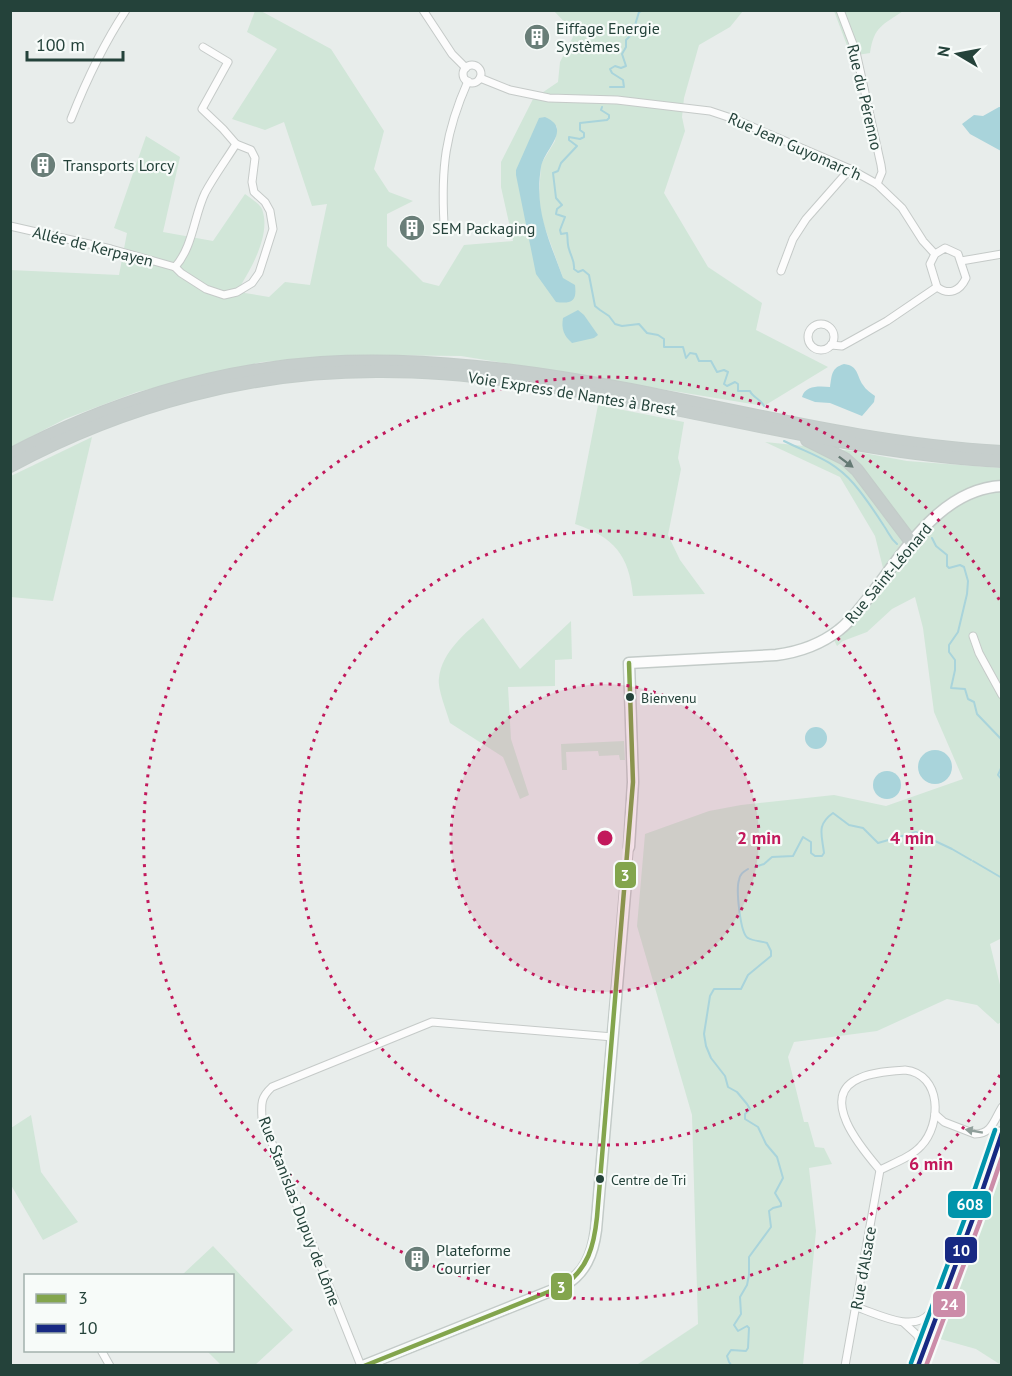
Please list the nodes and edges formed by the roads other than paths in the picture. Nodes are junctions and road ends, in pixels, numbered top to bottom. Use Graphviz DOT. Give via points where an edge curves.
graph roads {
  1 [pos="126,10"];
  2 [pos="423,10"];
  3 [pos="840,10"];
  4 [pos="203,47"];
  5 [pos="466,68"];
  6 [pos="480,78"];
  7 [pos="468,81"];
  8 [pos="70,119"];
  9 [pos="236,144"];
  10 [pos="850,169"];
  11 [pos="877,184"];
  12 [pos="444,224"];
  13 [pos="10,226"];
  14 [pos="935,254"];
  15 [pos="1002,254"];
  16 [pos="961,261"];
  17 [pos="175,267"];
  18 [pos="782,271"];
  19 [pos="937,286"];
  20 [pos="831,345"];
  21 [pos="796,433"];
  22 [pos="1002,452"];
  23 [pos="10,454"];
  24 [pos="1002,461"];
  25 [pos="10,466"];
  26 [pos="1002,486"];
  27 [pos="912,543"];
  28 [pos="973,636"];
  29 [pos="1002,695"];
  30 [pos="629,847"];
  31 [pos="626,882"];
  32 [pos="613,1037"];
  33 [pos="1002,1107"];
  34 [pos="935,1114"];
  35 [pos="1002,1132"];
  36 [pos="880,1170"];
  37 [pos="964,1243"];
  38 [pos="856,1307"];
  39 [pos="917,1322"];
  40 [pos="904,1323"];
  41 [pos="930,1334"];
  42 [pos="924,1350"];
  43 [pos="102,1352"];
  44 [pos="110,1365"];
  45 [pos="362,1365"];
  46 [pos="845,1365"];
  47 [pos="918,1365"];
  1 -- 8 [label="street" via="85,82"];
  2 -- 5 [label="street"];
  3 -- 11 [label="street, Rue du Pérenno" via="856,52 879,153 882,172"];
  4 -- 9 [label="street" via="228,62 202,110"];
  5 -- 6 [label="street" via="476,66"];
  5 -- 7 [label="street" via="464,75"];
  6 -- 7 [label="street"];
  6 -- 10 [label="street, Rue Jean Guyomarc'h" via="503,88 549,98 617,100 723,115"];
  7 -- 12 [label="street" via="452,120 444,159"];
  9 -- 17 [label="street, Allée de Kerpayen" via="205,194"];
  9 -- 17 [label="street, Allée de Kerpayen" via="251,150 255,158 254,192 270,211 273,229 259,273 252,283 224,295 206,289"];
  10 -- 11 [label="street, Rue Jean Guyomarc'h"];
  10 -- 18 [label="street" via="806,219 793,239"];
  11 -- 14 [label="street, Rue Jean Guyomarc'h" via="902,208"];
  13 -- 17 [label="street, Allée de Kerpayen"];
  14 -- 16 [label="street" via="950,249"];
  14 -- 19 [label="street" via="930,264"];
  15 -- 16 [label="street"];
  16 -- 19 [label="street" via="966,278 962,286 951,292"];
  19 -- 20 [label="street" via="887,321 842,346"];
  21 -- 24 [label="highway, Voie Express de Nantes à Brest" via="895,451"];
  21 -- 25 [label="highway, Voie Express de Nantes à Brest" via="537,384 457,374 360,371 266,379 177,398 97,425"];
  21 -- 27 [label="highway, one-way" via="845,459 857,470"];
  22 -- 23 [label="highway, Voie Express de Nantes à Brest" via="870,437 540,375 380,361 290,366 180,387 95,415"];
  26 -- 27 [label="main road, Rue Saint-Léonard" via="953,502"];
  27 -- 30 [label="main road, Rue Saint-Léonard" via="854,616 840,630 807,648 776,655 628,663 633,772"];
  28 -- 29 [label="street"];
  30 -- 31 [label="street"];
  31 -- 32 [label="main road"];
  32 -- 45 [label="main road" via="595,1242 582,1270 563,1286"];
  32 -- 45 [label="street, Rue Stanislas Dupuy de Lôme" via="432,1022 272,1087 263,1095 262,1118"];
  33 -- 34 [label="street, one-way" via="986,1133 980,1134 944,1122"];
  34 -- 36 [label="street" via="932,1130 922,1146"];
  34 -- 36 [label="street" via="931,1086 916,1072 872,1075 850,1084 842,1104 847,1125"];
  35 -- 37 [label="main road"];
  36 -- 38 [label="street, Rue d'Alsace"];
  37 -- 39 [label="street" via="932,1311"];
  37 -- 41 [label="main road"];
  38 -- 40 [label="street"];
  38 -- 46 [label="street, Rue d'Alsace"];
  39 -- 40 [label="street"];
  39 -- 41 [label="street"];
  40 -- 42 [label="street" via="917,1335"];
  41 -- 42 [label="main road"];
  42 -- 47 [label="main road"];
  43 -- 44 [label="street"];
}
